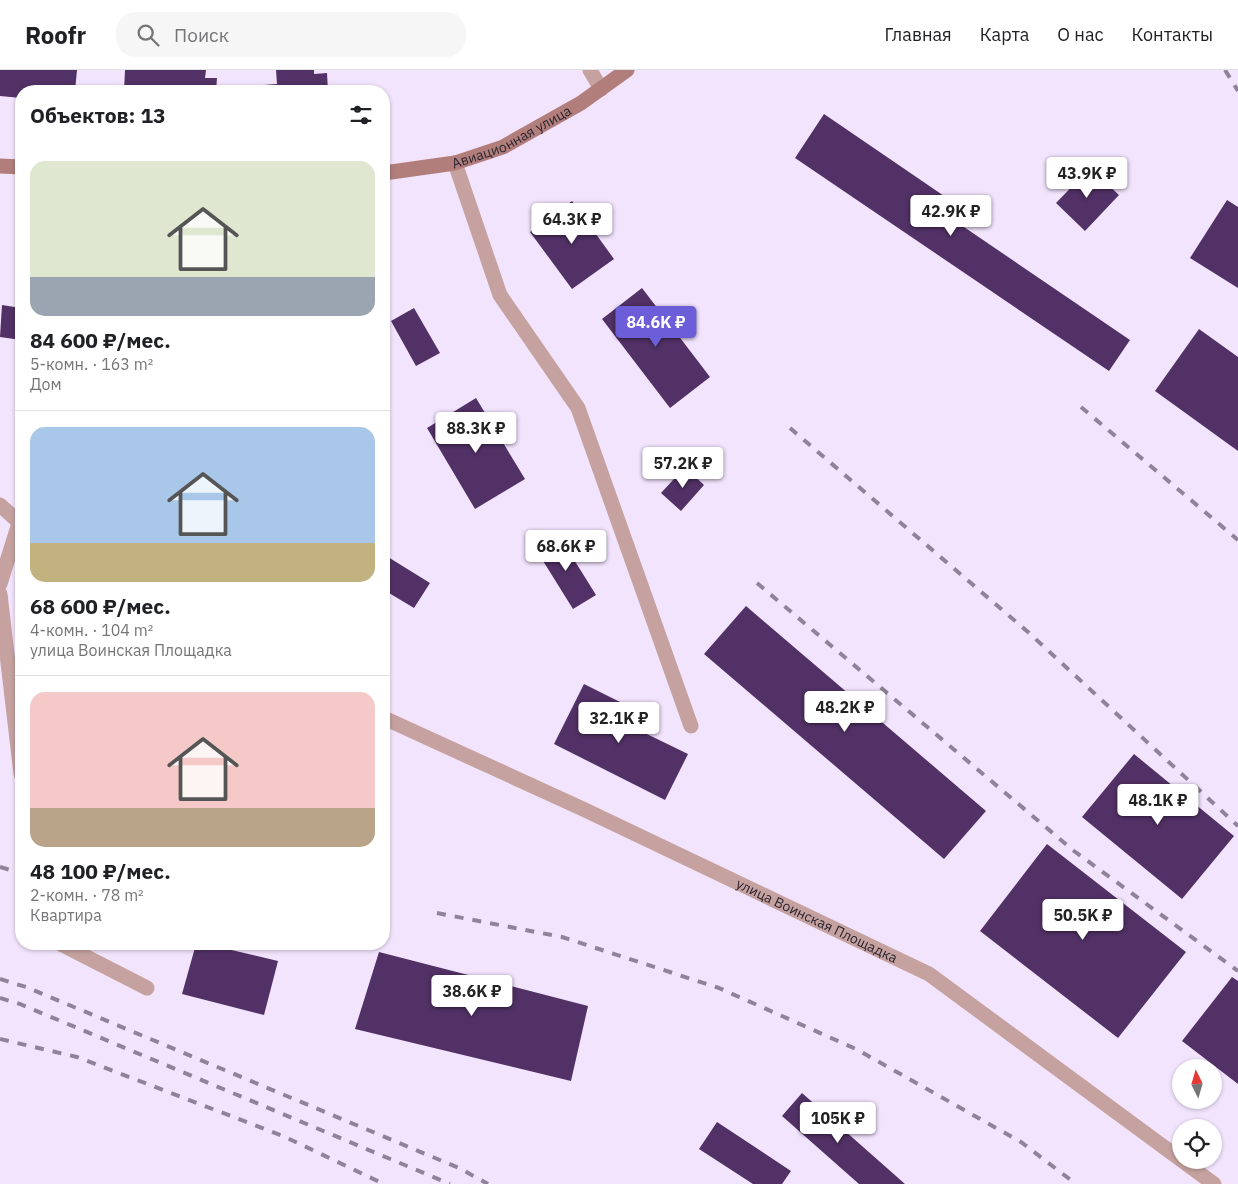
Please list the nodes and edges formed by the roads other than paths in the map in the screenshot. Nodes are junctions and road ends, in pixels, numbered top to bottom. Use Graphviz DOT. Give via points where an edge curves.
graph roads {
  1 [pos="590,70"];
  2 [pos="626,70"];
  3 [pos="600,89"];
  4 [pos="455,163"];
  5 [pos="0,166"];
  6 [pos="15,167"];
  7 [pos="390,172"];
  8 [pos="0,505"];
  9 [pos="15,518"];
  10 [pos="15,538"];
  11 [pos="0,584"];
  12 [pos="0,594"];
  13 [pos="390,721"];
  14 [pos="15,723"];
  15 [pos="690,726"];
  16 [pos="73,950"];
  17 [pos="147,988"];
  18 [pos="1214,1184"];
  1 -- 3 [label="street"];
  2 -- 3 [label="main road, Авиационная улица"];
  3 -- 4 [label="main road, Авиационная улица" via="503,147"];
  4 -- 7 [label="main road, Авиационная улица"];
  4 -- 15 [label="street" via="500,295 578,408"];
  5 -- 6 [label="main road"];
  8 -- 9 [label="street"];
  10 -- 11 [label="street"];
  12 -- 14 [label="street"];
  13 -- 18 [label="street, улица Воинская Площадка" via="929,974"];
  16 -- 17 [label="street"];
}
